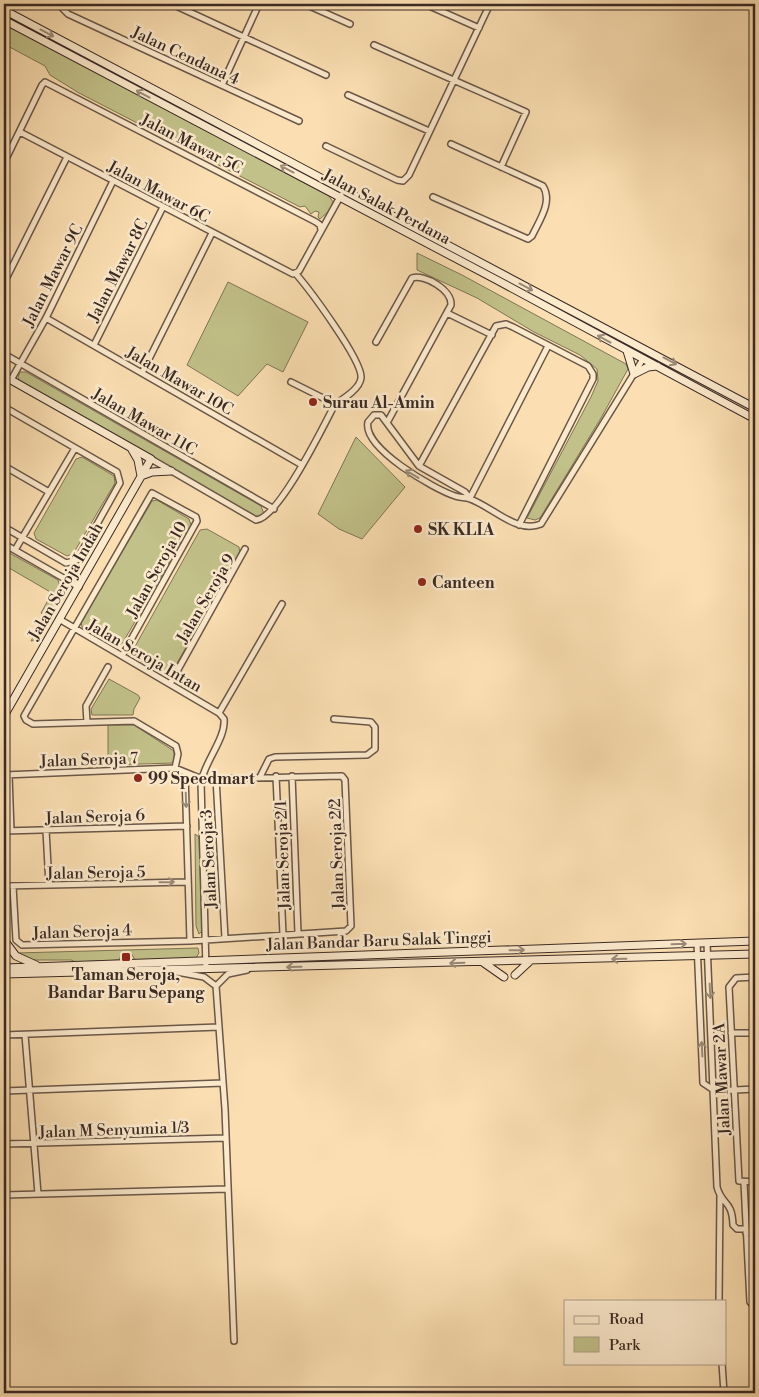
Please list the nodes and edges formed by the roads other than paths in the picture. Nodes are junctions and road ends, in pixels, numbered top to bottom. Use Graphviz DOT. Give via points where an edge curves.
graph roads {
  1 [pos="172,4"];
  2 [pos="259,4"];
  3 [pos="305,4"];
  4 [pos="426,4"];
  5 [pos="490,4"];
  6 [pos="64,6"];
  7 [pos="4,10"];
  8 [pos="4,20"];
  9 [pos="350,24"];
  10 [pos="479,28"];
  11 [pos="244,37"];
  12 [pos="374,45"];
  13 [pos="326,75"];
  14 [pos="454,81"];
  15 [pos="222,86"];
  16 [pos="348,95"];
  17 [pos="299,121"];
  18 [pos="429,131"];
  19 [pos="20,132"];
  20 [pos="451,144"];
  21 [pos="326,146"];
  22 [pos="68,157"];
  23 [pos="4,163"];
  24 [pos="501,167"];
  25 [pos="114,181"];
  26 [pos="342,194"];
  27 [pos="433,197"];
  28 [pos="163,207"];
  29 [pos="321,230"];
  30 [pos="212,233"];
  31 [pos="296,274"];
  32 [pos="4,283"];
  33 [pos="447,313"];
  34 [pos="46,318"];
  35 [pos="492,335"];
  36 [pos="376,342"];
  37 [pos="94,345"];
  38 [pos="548,346"];
  39 [pos="647,350"];
  40 [pos="627,351"];
  41 [pos="4,354"];
  42 [pos="643,359"];
  43 [pos="20,364"];
  44 [pos="657,366"];
  45 [pos="142,373"];
  46 [pos="634,374"];
  47 [pos="4,376"];
  48 [pos="11,380"];
  49 [pos="291,382"];
  50 [pos="335,404"];
  51 [pos="4,407"];
  52 [pos="755,408"];
  53 [pos="755,419"];
  54 [pos="388,421"];
  55 [pos="75,448"];
  56 [pos="130,448"];
  57 [pos="151,459"];
  58 [pos="302,465"];
  59 [pos="4,466"];
  60 [pos="419,466"];
  61 [pos="171,471"];
  62 [pos="141,476"];
  63 [pos="49,492"];
  64 [pos="470,498"];
  65 [pos="274,509"];
  66 [pos="519,525"];
  67 [pos="4,527"];
  68 [pos="23,538"];
  69 [pos="4,544"];
  70 [pos="245,549"];
  71 [pos="15,550"];
  72 [pos="79,587"];
  73 [pos="282,604"];
  74 [pos="59,619"];
  75 [pos="73,628"];
  76 [pos="122,656"];
  77 [pos="108,668"];
  78 [pos="170,684"];
  79 [pos="219,713"];
  80 [pos="4,716"];
  81 [pos="334,719"];
  82 [pos="86,722"];
  83 [pos="175,768"];
  84 [pos="185,773"];
  85 [pos="6,775"];
  86 [pos="276,776"];
  87 [pos="292,776"];
  88 [pos="260,777"];
  89 [pos="216,778"];
  90 [pos="202,779"];
  91 [pos="187,826"];
  92 [pos="46,830"];
  93 [pos="4,831"];
  94 [pos="11,831"];
  95 [pos="188,882"];
  96 [pos="49,885"];
  97 [pos="4,886"];
  98 [pos="13,886"];
  99 [pos="351,926"];
  100 [pos="298,933"];
  101 [pos="283,934"];
  102 [pos="225,938"];
  103 [pos="4,940"];
  104 [pos="190,940"];
  105 [pos="205,940"];
  106 [pos="755,941"];
  107 [pos="697,943"];
  108 [pos="707,943"];
  109 [pos="755,954"];
  110 [pos="708,956"];
  111 [pos="697,957"];
  112 [pos="206,960"];
  113 [pos="530,961"];
  114 [pos="483,962"];
  115 [pos="41,967"];
  116 [pos="4,968"];
  117 [pos="260,968"];
  118 [pos="206,969"];
  119 [pos="169,970"];
  120 [pos="4,974"];
  121 [pos="514,975"];
  122 [pos="504,977"];
  123 [pos="755,977"];
  124 [pos="216,986"];
  125 [pos="219,1027"];
  126 [pos="755,1032"];
  127 [pos="731,1033"];
  128 [pos="4,1035"];
  129 [pos="25,1035"];
  130 [pos="223,1083"];
  131 [pos="755,1089"];
  132 [pos="29,1090"];
  133 [pos="734,1090"];
  134 [pos="4,1091"];
  135 [pos="715,1091"];
  136 [pos="226,1138"];
  137 [pos="4,1144"];
  138 [pos="34,1144"];
  139 [pos="742,1182"];
  140 [pos="755,1182"];
  141 [pos="228,1189"];
  142 [pos="38,1194"];
  143 [pos="4,1195"];
  144 [pos="720,1195"];
  145 [pos="746,1231"];
  146 [pos="755,1232"];
  147 [pos="720,1300"];
  148 [pos="755,1308"];
  149 [pos="234,1341"];
  150 [pos="722,1364"];
  151 [pos="724,1393"];
  1 -- 11 [label="street"];
  2 -- 11 [label="street"];
  3 -- 9 [label="street"];
  4 -- 10 [label="street"];
  5 -- 10 [label="street"];
  6 -- 15 [label="street, Jalan Cendana 4" via="68,14"];
  7 -- 26 [label="street, Jalan Salak Perdana, one-way"];
  26 -- 8 [label="street, Jalan Salak Perdana, one-way"];
  10 -- 14 [label="street"];
  11 -- 13 [label="street"];
  11 -- 15 [label="street"];
  12 -- 14 [label="street"];
  14 -- 18 [label="street"];
  14 -- 24 [label="street" via="526,112"];
  15 -- 17 [label="street, Jalan Cendana 4"];
  16 -- 18 [label="street"];
  18 -- 21 [label="street" via="409,175 403,181"];
  19 -- 22 [label="street, Jalan Mawar 6C"];
  19 -- 23 [label="street"];
  19 -- 29 [label="street, Jalan Mawar 5C" via="42,85 48,82 316,222"];
  20 -- 24 [label="street"];
  22 -- 25 [label="street, Jalan Mawar 6C"];
  22 -- 32 [label="street"];
  24 -- 27 [label="street" via="543,186 547,192 548,201 528,239"];
  25 -- 28 [label="street, Jalan Mawar 6C"];
  25 -- 34 [label="street, Jalan Mawar 9C"];
  26 -- 29 [label="street"];
  26 -- 39 [label="street, Jalan Salak Perdana, one-way"];
  40 -- 26 [label="street, Jalan Salak Perdana, one-way"];
  28 -- 30 [label="street, Jalan Mawar 6C"];
  28 -- 37 [label="street, Jalan Mawar 8C"];
  29 -- 31 [label="street"];
  30 -- 31 [label="street, Jalan Mawar 6C"];
  30 -- 45 [label="street"];
  31 -- 50 [label="street" via="347,346 362,375 346,398"];
  33 -- 35 [label="street"];
  33 -- 36 [label="street" via="451,305 450,295 442,287 420,277 412,278"];
  33 -- 54 [label="street"];
  34 -- 37 [label="street, Jalan Mawar 10C"];
  34 -- 43 [label="street, Jalan Mawar 9C"];
  35 -- 38 [label="street" via="496,326 501,324"];
  35 -- 60 [label="street"];
  37 -- 45 [label="street, Jalan Mawar 10C"];
  38 -- 64 [label="street"];
  38 -- 66 [label="street" via="591,369 593,379"];
  39 -- 42 [label="street"];
  39 -- 52 [label="street, Jalan Salak Perdana, one-way"];
  40 -- 42 [label="street, Jalan Salak Perdana"];
  40 -- 46 [label="street"];
  41 -- 43 [label="street, Jalan Mawar 11C"];
  42 -- 44 [label="street, Jalan Salak Perdana"];
  42 -- 46 [label="street"];
  43 -- 48 [label="street, Jalan Mawar 9C"];
  43 -- 65 [label="street, Jalan Mawar 11C"];
  44 -- 46 [label="street"];
  44 -- 53 [label="street, Jalan Salak Perdana"];
  45 -- 58 [label="street, Jalan Mawar 10C"];
  46 -- 66 [label="street" via="541,524"];
  47 -- 48 [label="street"];
  48 -- 56 [label="street"];
  49 -- 50 [label="street"];
  50 -- 58 [label="street"];
  51 -- 55 [label="street"];
  54 -- 60 [label="street"];
  64 -- 54 [label="street, one-way" via="456,496 413,476 398,465 375,442 367,427 374,414"];
  55 -- 63 [label="street"];
  55 -- 68 [label="street" via="117,472 120,477 120,483 77,560 66,563"];
  56 -- 57 [label="street"];
  56 -- 62 [label="street" via="138,460"];
  57 -- 61 [label="street"];
  57 -- 62 [label="street, Jalan Seroja Indah"];
  58 -- 65 [label="street"];
  59 -- 63 [label="street"];
  60 -- 64 [label="street"];
  61 -- 62 [label="street"];
  61 -- 65 [label="street" via="256,520 266,517"];
  62 -- 72 [label="street, Jalan Seroja Indah"];
  63 -- 68 [label="street"];
  64 -- 66 [label="street"];
  67 -- 68 [label="street"];
  68 -- 71 [label="street"];
  69 -- 71 [label="street"];
  70 -- 78 [label="street, Jalan Seroja 9"];
  71 -- 72 [label="street"];
  72 -- 74 [label="street, Jalan Seroja Indah"];
  73 -- 79 [label="street"];
  74 -- 75 [label="street, Jalan Seroja Intan"];
  74 -- 80 [label="street, Jalan Seroja Indah"];
  75 -- 76 [label="street, Jalan Seroja Intan"];
  75 -- 76 [label="street, Jalan Seroja 10" via="150,493 196,517 197,521"];
  75 -- 82 [label="street" via="24,716 33,724"];
  76 -- 78 [label="street, Jalan Seroja Intan"];
  77 -- 82 [label="street" via="86,706"];
  78 -- 79 [label="street, Jalan Seroja Intan"];
  79 -- 90 [label="street" via="225,725 205,765"];
  81 -- 88 [label="street" via="371,722 375,727 375,749 367,755 275,757 269,760"];
  82 -- 83 [label="street" via="134,721 176,746"];
  83 -- 84 [label="street"];
  83 -- 85 [label="street, Jalan Seroja 7"];
  84 -- 90 [label="street"];
  84 -- 91 [label="street, one-way"];
  85 -- 94 [label="street"];
  86 -- 87 [label="street"];
  86 -- 88 [label="street"];
  86 -- 101 [label="street"];
  87 -- 99 [label="street, Jalan Seroja 2/2" via="336,775 345,780"];
  87 -- 100 [label="street, Jalan Seroja 2/1"];
  88 -- 89 [label="street"];
  89 -- 90 [label="street"];
  89 -- 102 [label="street, Jalan Seroja 3"];
  90 -- 105 [label="street"];
  91 -- 92 [label="street, Jalan Seroja 6"];
  91 -- 95 [label="street"];
  92 -- 94 [label="street, Jalan Seroja 6"];
  92 -- 96 [label="street"];
  93 -- 94 [label="street, Jalan Seroja 6"];
  96 -- 95 [label="street, Jalan Seroja 5, one-way"];
  95 -- 104 [label="street"];
  96 -- 98 [label="street, Jalan Seroja 5"];
  97 -- 98 [label="street, Jalan Seroja 5"];
  98 -- 104 [label="street, Jalan Seroja 4" via="16,940 22,945"];
  99 -- 100 [label="street, Jalan Seroja 4" via="346,931"];
  100 -- 101 [label="street, Jalan Seroja 4"];
  101 -- 102 [label="street, Jalan Seroja 4"];
  102 -- 105 [label="street, Jalan Seroja 4"];
  103 -- 115 [label="street" via="16,956"];
  104 -- 105 [label="street, Jalan Seroja 4"];
  105 -- 112 [label="street"];
  106 -- 108 [label="street, Jalan Bandar Baru Salak Tinggi"];
  107 -- 108 [label="street, Jalan Bandar Baru Salak Tinggi"];
  107 -- 111 [label="street"];
  112 -- 107 [label="street, Jalan Bandar Baru Salak Tinggi, one-way"];
  108 -- 110 [label="street"];
  109 -- 110 [label="street, Jalan Bandar Baru Salak Tinggi"];
  110 -- 111 [label="street, Jalan Bandar Baru Salak Tinggi"];
  110 -- 135 [label="street, one-way"];
  111 -- 113 [label="street, Jalan Bandar Baru Salak Tinggi, one-way"];
  135 -- 111 [label="street, one-way" via="703,1083"];
  112 -- 115 [label="street, Jalan Bandar Baru Salak Tinggi"];
  112 -- 118 [label="street"];
  113 -- 114 [label="street, Jalan Bandar Baru Salak Tinggi"];
  113 -- 121 [label="street"];
  114 -- 117 [label="street, Jalan Bandar Baru Salak Tinggi, one-way"];
  114 -- 122 [label="street"];
  115 -- 116 [label="street, Jalan Bandar Baru Salak Tinggi"];
  117 -- 118 [label="street, Jalan Bandar Baru Salak Tinggi"];
  117 -- 124 [label="street" via="228,974"];
  118 -- 119 [label="street, Jalan Bandar Baru Salak Tinggi"];
  119 -- 120 [label="street, Jalan Bandar Baru Salak Tinggi"];
  119 -- 124 [label="street" via="204,977"];
  123 -- 127 [label="street, Jalan Mawar 2A" via="736,978 729,986"];
  124 -- 125 [label="street"];
  125 -- 129 [label="street"];
  125 -- 130 [label="street"];
  126 -- 127 [label="street"];
  127 -- 133 [label="street, Jalan Mawar 2A"];
  128 -- 129 [label="street"];
  129 -- 132 [label="street"];
  130 -- 132 [label="street"];
  130 -- 136 [label="street"];
  131 -- 133 [label="street"];
  132 -- 134 [label="street"];
  132 -- 138 [label="street"];
  133 -- 135 [label="street"];
  133 -- 139 [label="street, Jalan Mawar 2A"];
  135 -- 144 [label="street"];
  136 -- 138 [label="street, Jalan M Senyumia 1/3"];
  136 -- 141 [label="street"];
  137 -- 138 [label="street, Jalan M Senyumia 1/3"];
  138 -- 142 [label="street"];
  139 -- 140 [label="street"];
  139 -- 145 [label="street, Jalan Mawar 2A"];
  141 -- 142 [label="street"];
  141 -- 149 [label="street"];
  142 -- 143 [label="street"];
  144 -- 145 [label="street" via="732,1210 733,1225"];
  144 -- 147 [label="street"];
  145 -- 146 [label="street"];
  145 -- 148 [label="street, Jalan Mawar 2A" via="750,1302"];
  150 -- 151 [label="street"];
}
